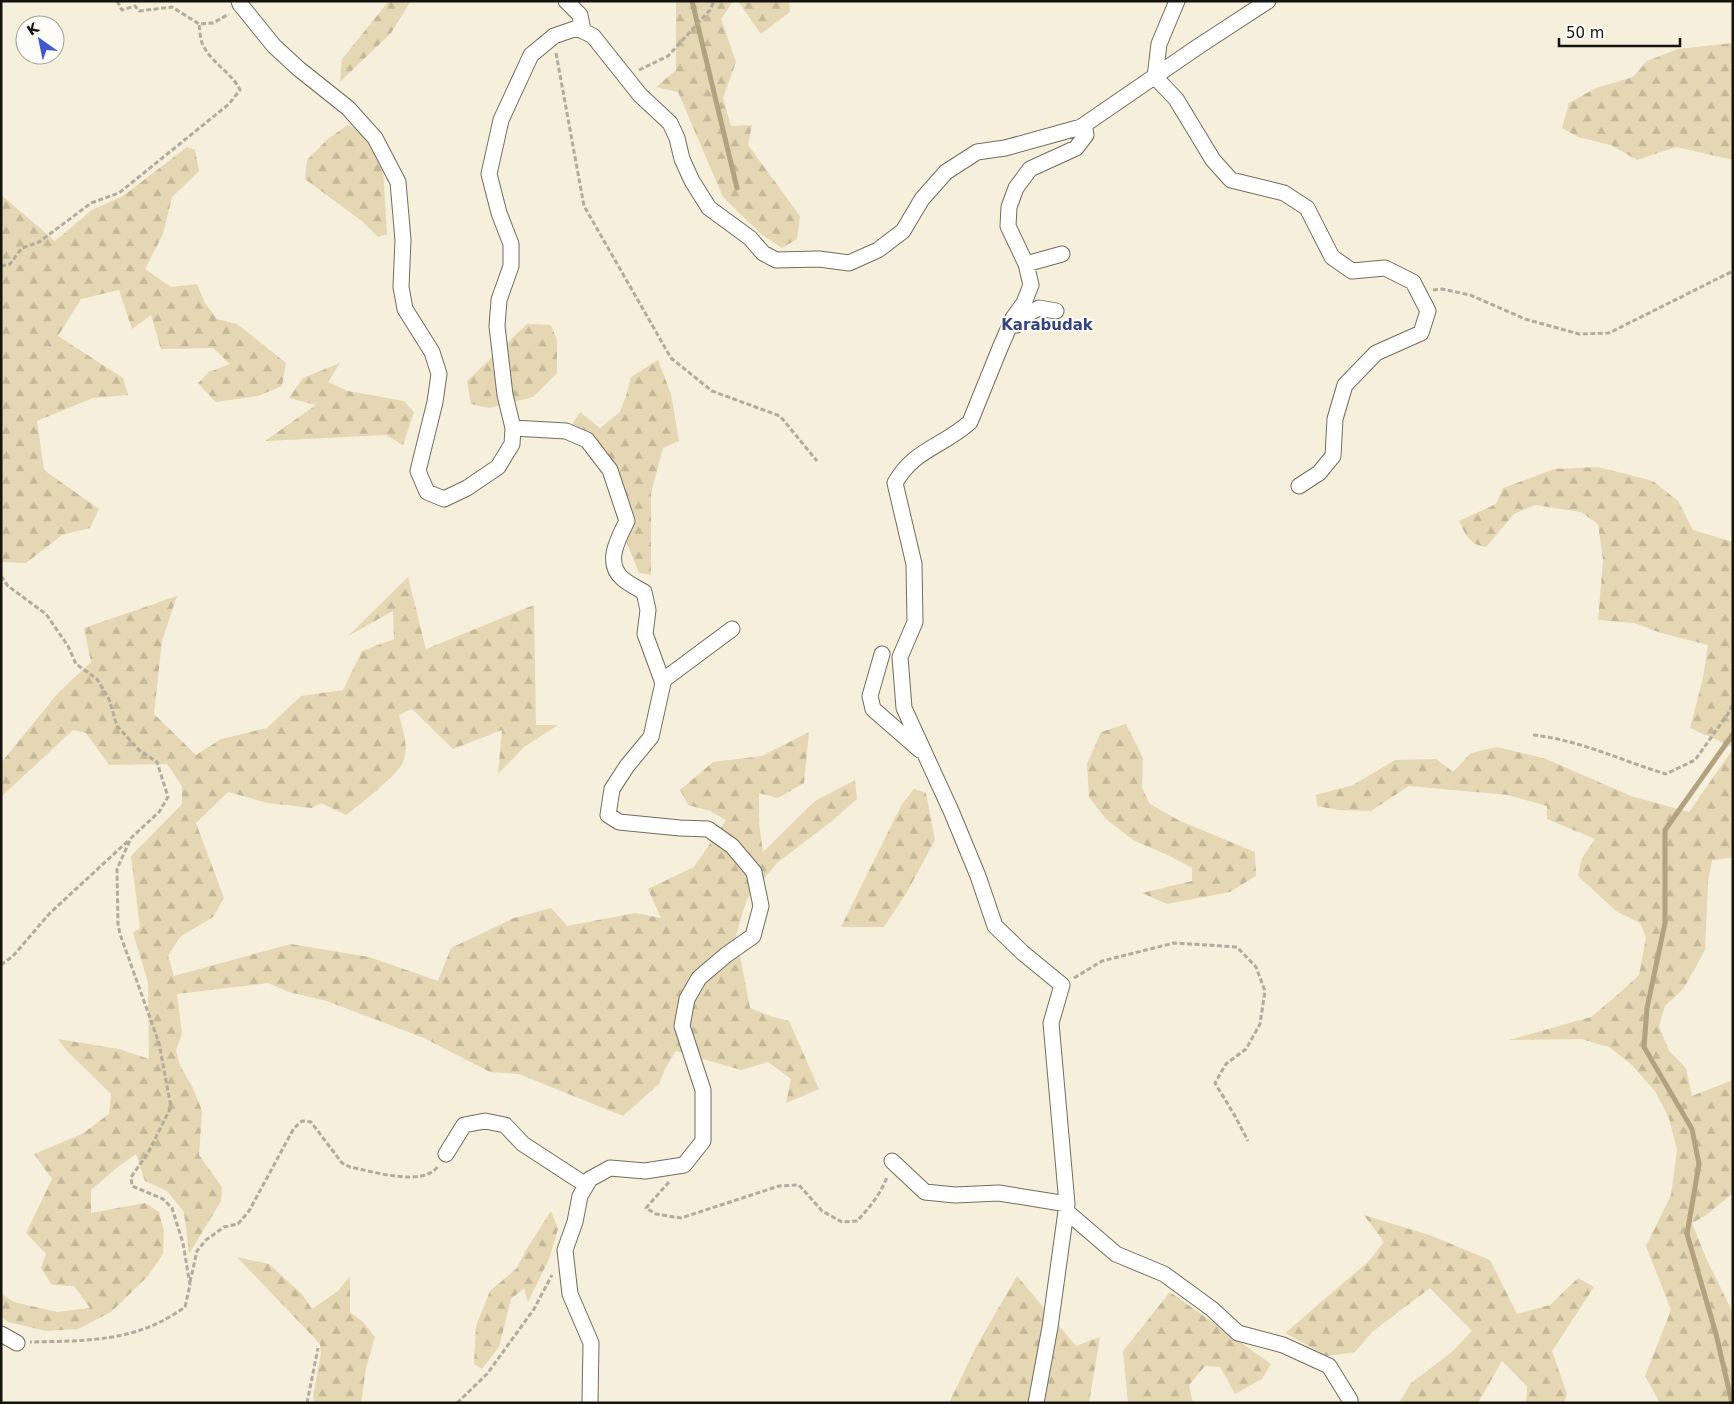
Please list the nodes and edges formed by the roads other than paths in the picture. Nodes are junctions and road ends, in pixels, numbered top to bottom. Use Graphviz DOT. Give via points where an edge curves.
graph roads {
  1 [pos="566,1"];
  2 [pos="1177,1"];
  3 [pos="1268,1"];
  4 [pos="242,6"];
  5 [pos="583,31"];
  6 [pos="1155,77"];
  7 [pos="1082,127"];
  8 [pos="1062,254"];
  9 [pos="1026,264"];
  10 [pos="1056,311"];
  11 [pos="1000,348"];
  12 [pos="514,428"];
  13 [pos="1299,486"];
  14 [pos="732,629"];
  15 [pos="882,654"];
  16 [pos="662,681"];
  17 [pos="925,754"];
  18 [pos="446,1154"];
  19 [pos="892,1161"];
  20 [pos="586,1185"];
  21 [pos="1066,1208"];
  22 [pos="1,1334"];
  23 [pos="17,1343"];
  24 [pos="590,1403"];
  25 [pos="1036,1403"];
  26 [pos="1350,1403"];
  1 -- 5 [label="street" via="580,16"];
  2 -- 6 [label="street" via="1159,44"];
  3 -- 6 [label="street"];
  4 -- 12 [label="street" via="274,46 348,108 375,138 398,182 403,240 401,287 405,309 432,352 439,374 418,471 427,492 444,499 467,488 498,466 512,444"];
  5 -- 7 [label="street" via="593,36 640,94 670,123 692,181 709,208 776,260 819,259 849,263 878,250 903,231 922,199 946,172 977,152 1013,146"];
  5 -- 12 [label="street" via="576,28 554,36 531,55 501,120 489,174 511,244 511,266 499,300 497,326 505,394"];
  6 -- 7 [label="street"];
  6 -- 13 [label="street" via="1176,99 1213,160 1231,180 1284,193 1307,208 1332,257 1352,271 1385,268 1413,282 1428,312 1421,333 1376,353 1345,385 1335,419 1333,456 1320,473"];
  7 -- 9 [label="street" via="1086,135 1076,148 1030,169 1016,188 1009,207 1008,226"];
  8 -- 9 [label="street"];
  9 -- 11 [label="street" via="1031,285"];
  10 -- 11 [label="street" via="1039,308 1024,316"];
  11 -- 17 [label="street" via="970,422 917,457 903,470 896,483 914,564 915,622 900,657 904,708"];
  12 -- 16 [label="street" via="566,431 587,440 610,470 627,521 615,544 613,564 622,578 644,592 648,610 644,634"];
  14 -- 16 [label="street"];
  15 -- 17 [label="street" via="870,696 873,709"];
  16 -- 20 [label="street" via="651,737 612,789 608,815 619,822 708,829 732,846 754,872 761,906 753,936 699,978 687,999 682,1026 703,1090 703,1141 684,1165 644,1171 610,1168 590,1179"];
  17 -- 21 [label="street" via="978,876 995,926 1062,985 1051,1023"];
  18 -- 20 [label="street" via="464,1125 485,1121 505,1125 523,1144"];
  19 -- 21 [label="street" via="925,1192 954,1195 998,1193"];
  20 -- 24 [label="street" via="564,1250 570,1294 591,1343"];
  21 -- 25 [label="street"];
  21 -- 26 [label="street" via="1116,1254 1164,1274 1212,1309 1238,1333 1283,1345 1329,1366"];
  22 -- 23 [label="street"];
}
